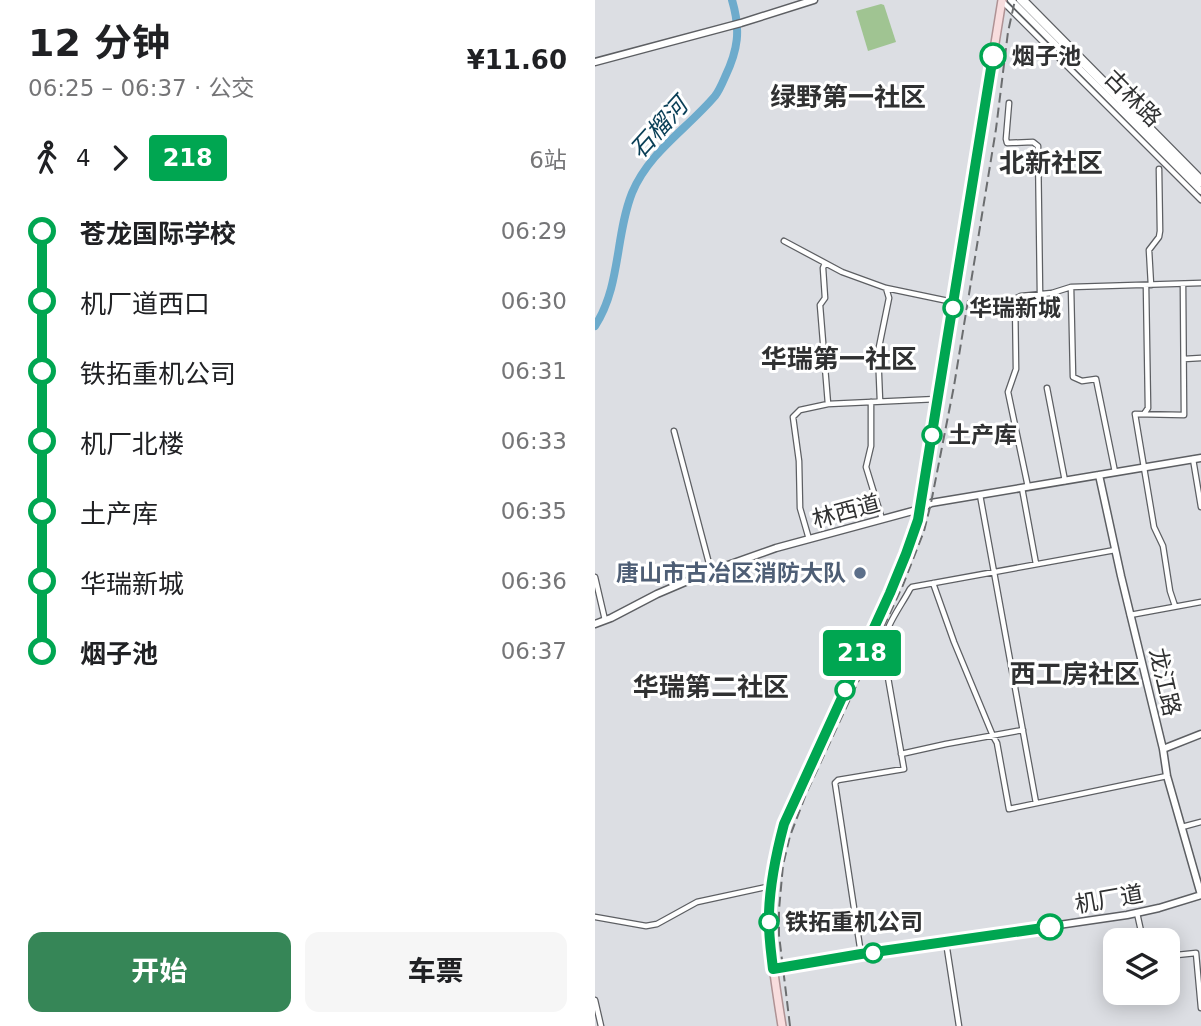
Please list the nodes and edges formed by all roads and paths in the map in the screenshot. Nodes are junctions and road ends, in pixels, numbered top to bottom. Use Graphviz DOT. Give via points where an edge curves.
graph roads {
  1 [pos="814,0"];
  2 [pos="1011,0"];
  3 [pos="1022,0"];
  4 [pos="1002,1"];
  5 [pos="595,62"];
  6 [pos="1009,103"];
  7 [pos="1159,169"];
  8 [pos="1201,180"];
  9 [pos="1201,191"];
  10 [pos="1201,200"];
  11 [pos="784,241"];
  12 [pos="824,263"];
  13 [pos="1201,283"];
  14 [pos="1183,284"];
  15 [pos="1148,285"];
  16 [pos="1071,287"];
  17 [pos="886,288"];
  18 [pos="896,291"];
  19 [pos="1040,294"];
  20 [pos="889,298"];
  21 [pos="954,302"];
  22 [pos="1201,358"];
  23 [pos="1184,359"];
  24 [pos="1047,388"];
  25 [pos="937,399"];
  26 [pos="880,401"];
  27 [pos="871,402"];
  28 [pos="828,404"];
  29 [pos="1143,415"];
  30 [pos="674,431"];
  31 [pos="1201,458"];
  32 [pos="1193,459"];
  33 [pos="1143,467"];
  34 [pos="1115,472"];
  35 [pos="1099,475"];
  36 [pos="1065,481"];
  37 [pos="1025,488"];
  38 [pos="980,495"];
  39 [pos="1201,507"];
  40 [pos="920,509"];
  41 [pos="882,519"];
  42 [pos="809,539"];
  43 [pos="1115,550"];
  44 [pos="1036,564"];
  45 [pos="711,571"];
  46 [pos="994,572"];
  47 [pos="595,577"];
  48 [pos="933,583"];
  49 [pos="1201,602"];
  50 [pos="1175,606"];
  51 [pos="1131,615"];
  52 [pos="605,620"];
  53 [pos="595,624"];
  54 [pos="1023,730"];
  55 [pos="1201,734"];
  56 [pos="993,736"];
  57 [pos="1163,749"];
  58 [pos="901,754"];
  59 [pos="1167,776"];
  60 [pos="1036,803"];
  61 [pos="1201,822"];
  62 [pos="1182,827"];
  63 [pos="771,886"];
  64 [pos="1201,896"];
  65 [pos="1137,913"];
  66 [pos="595,918"];
  67 [pos="1140,928"];
  68 [pos="946,942"];
  69 [pos="861,954"];
  70 [pos="1180,955"];
  71 [pos="773,969"];
  72 [pos="595,1000"];
  73 [pos="1201,1008"];
  74 [pos="601,1026"];
  75 [pos="782,1026"];
  76 [pos="959,1026"];
  1 -- 5 [label="street"];
  2 -- 9 [label="street, 古林路"];
  3 -- 8 [label="street, 古林路"];
  4 -- 10 [label="street"];
  4 -- 21 [label="main road"];
  6 -- 19 [label="street" via="1007,143 1038,146"];
  7 -- 15 [label="street" via="1160,231 1149,250"];
  11 -- 12 [label="street"];
  12 -- 17 [label="street"];
  12 -- 28 [label="street" via="825,298 820,305"];
  13 -- 14 [label="street"];
  14 -- 15 [label="street"];
  14 -- 23 [label="street"];
  15 -- 16 [label="street"];
  15 -- 29 [label="street" via="1148,408"];
  16 -- 19 [label="street"];
  16 -- 34 [label="street" via="1073,377 1082,382 1095,379"];
  17 -- 18 [label="street"];
  17 -- 20 [label="street"];
  18 -- 20 [label="street"];
  18 -- 21 [label="street"];
  19 -- 37 [label="street" via="1015,299 1016,369 1009,388"];
  20 -- 26 [label="street" via="878,352"];
  21 -- 25 [label="main road"];
  22 -- 23 [label="street"];
  23 -- 29 [label="street" via="1184,415"];
  24 -- 36 [label="street"];
  25 -- 26 [label="street"];
  25 -- 40 [label="main road"];
  26 -- 27 [label="street"];
  27 -- 28 [label="street"];
  27 -- 41 [label="street" via="866,467"];
  28 -- 42 [label="street" via="800,410 793,418 800,508"];
  29 -- 33 [label="street" via="1135,414"];
  30 -- 45 [label="street"];
  31 -- 32 [label="street, 林西道"];
  32 -- 33 [label="street, 林西道"];
  32 -- 39 [label="street"];
  33 -- 34 [label="street, 林西道"];
  33 -- 50 [label="street"];
  34 -- 35 [label="street, 林西道"];
  35 -- 36 [label="street, 林西道"];
  35 -- 43 [label="street, 龙江路"];
  36 -- 37 [label="street, 林西道"];
  37 -- 38 [label="street, 林西道"];
  37 -- 44 [label="street"];
  38 -- 40 [label="street, 林西道"];
  38 -- 46 [label="street"];
  40 -- 41 [label="street, 林西道"];
  40 -- 63 [label="main road" via="890,593 784,824"];
  41 -- 42 [label="street, 林西道"];
  42 -- 45 [label="street, 林西道"];
  43 -- 44 [label="street"];
  43 -- 51 [label="street, 龙江路"];
  44 -- 46 [label="street"];
  45 -- 52 [label="street, 林西道"];
  46 -- 48 [label="street"];
  46 -- 54 [label="street"];
  47 -- 52 [label="street"];
  48 -- 56 [label="street"];
  48 -- 58 [label="street" via="910,589 883,643"];
  49 -- 50 [label="street"];
  50 -- 51 [label="street"];
  51 -- 57 [label="street, 龙江路"];
  52 -- 53 [label="street, 林西道"];
  54 -- 56 [label="street"];
  54 -- 60 [label="street"];
  55 -- 57 [label="street"];
  56 -- 58 [label="street"];
  56 -- 60 [label="street" via="1009,809"];
  57 -- 59 [label="street, 龙江路"];
  58 -- 69 [label="street" via="904,769 835,783"];
  59 -- 60 [label="street"];
  59 -- 62 [label="street, 龙江路"];
  61 -- 62 [label="street"];
  62 -- 64 [label="street, 龙江路"];
  63 -- 66 [label="street" via="697,902 646,926"];
  63 -- 71 [label="main road"];
  64 -- 65 [label="street, 机厂道"];
  65 -- 67 [label="street"];
  65 -- 68 [label="street, 机厂道"];
  68 -- 69 [label="street, 机厂道"];
  68 -- 76 [label="street"];
  69 -- 71 [label="street, 机厂道"];
  70 -- 73 [label="street" via="1196,953"];
  71 -- 75 [label="main road"];
  72 -- 74 [label="street"];
}
